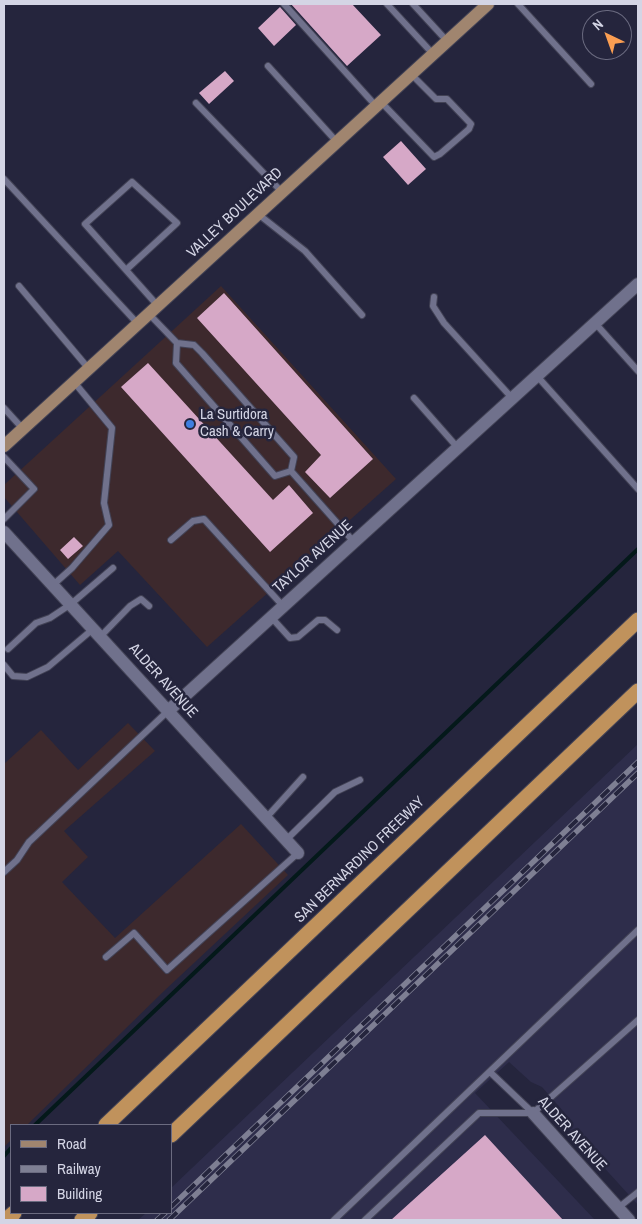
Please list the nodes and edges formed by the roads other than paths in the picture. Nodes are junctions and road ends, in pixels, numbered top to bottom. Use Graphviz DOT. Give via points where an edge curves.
graph roads {
  1 [pos="284,4"];
  2 [pos="387,4"];
  3 [pos="413,4"];
  4 [pos="488,4"];
  5 [pos="518,4"];
  6 [pos="447,41"];
  7 [pos="433,54"];
  8 [pos="268,66"];
  9 [pos="411,74"];
  10 [pos="590,84"];
  11 [pos="196,103"];
  12 [pos="378,104"];
  13 [pos="337,142"];
  14 [pos="4,179"];
  15 [pos="282,192"];
  16 [pos="258,214"];
  17 [pos="127,268"];
  18 [pos="638,284"];
  19 [pos="19,286"];
  20 [pos="434,297"];
  21 [pos="154,310"];
  22 [pos="362,315"];
  23 [pos="595,323"];
  24 [pos="138,324"];
  25 [pos="176,343"];
  26 [pos="89,369"];
  27 [pos="638,371"];
  28 [pos="537,376"];
  29 [pos="74,382"];
  30 [pos="414,398"];
  31 [pos="512,398"];
  32 [pos="4,408"];
  33 [pos="24,429"];
  34 [pos="4,446"];
  35 [pos="458,448"];
  36 [pos="4,457"];
  37 [pos="291,471"];
  38 [pos="638,489"];
  39 [pos="4,519"];
  40 [pos="6,537"];
  41 [pos="171,540"];
  42 [pos="354,542"];
  43 [pos="113,568"];
  44 [pos="53,585"];
  45 [pos="71,604"];
  46 [pos="149,606"];
  47 [pos="283,606"];
  48 [pos="271,617"];
  49 [pos="638,620"];
  50 [pos="337,630"];
  51 [pos="96,633"];
  52 [pos="8,649"];
  53 [pos="4,665"];
  54 [pos="638,691"];
  55 [pos="168,711"];
  56 [pos="304,778"];
  57 [pos="360,780"];
  58 [pos="266,818"];
  59 [pos="286,840"];
  60 [pos="298,852"];
  61 [pos="4,872"];
  62 [pos="638,930"];
  63 [pos="106,957"];
  64 [pos="638,1020"];
  65 [pos="490,1072"];
  66 [pos="533,1113"];
  67 [pos="107,1124"];
  68 [pos="172,1134"];
  69 [pos="638,1192"];
  70 [pos="618,1208"];
  71 [pos="334,1220"];
  72 [pos="365,1220"];
  73 [pos="629,1220"];
  1 -- 12 [label="lane"];
  2 -- 7 [label="lane"];
  3 -- 6 [label="lane"];
  4 -- 6 [label="main road, VALLEY BOULEVARD"];
  5 -- 10 [label="lane"];
  6 -- 7 [label="main road, VALLEY BOULEVARD"];
  7 -- 9 [label="main road, VALLEY BOULEVARD"];
  8 -- 13 [label="lane"];
  9 -- 12 [label="main road, VALLEY BOULEVARD"];
  9 -- 12 [label="lane" via="436,100 447,99 471,124 469,129 434,157"];
  11 -- 15 [label="lane"];
  12 -- 13 [label="main road, VALLEY BOULEVARD"];
  13 -- 15 [label="main road, VALLEY BOULEVARD"];
  14 -- 24 [label="lane"];
  15 -- 16 [label="main road, VALLEY BOULEVARD"];
  16 -- 21 [label="main road, VALLEY BOULEVARD"];
  16 -- 22 [label="lane" via="305,251"];
  17 -- 17 [label="lane" via="177,223 132,182 85,224"];
  17 -- 21 [label="lane"];
  18 -- 23 [label="street, TAYLOR AVENUE"];
  19 -- 26 [label="lane"];
  20 -- 31 [label="lane" via="433,306 444,323"];
  21 -- 24 [label="main road, VALLEY BOULEVARD"];
  21 -- 25 [label="lane"];
  23 -- 27 [label="lane"];
  23 -- 28 [label="street, TAYLOR AVENUE"];
  24 -- 26 [label="main road, VALLEY BOULEVARD"];
  25 -- 37 [label="lane" via="194,345 208,360 294,458"];
  25 -- 37 [label="lane" via="176,363 275,476"];
  26 -- 29 [label="main road, VALLEY BOULEVARD"];
  28 -- 31 [label="street, TAYLOR AVENUE"];
  28 -- 38 [label="lane"];
  29 -- 33 [label="main road, VALLEY BOULEVARD"];
  29 -- 44 [label="lane" via="112,428 104,503 109,525"];
  30 -- 35 [label="lane"];
  31 -- 35 [label="street, TAYLOR AVENUE"];
  32 -- 33 [label="lane"];
  33 -- 34 [label="main road, VALLEY BOULEVARD"];
  35 -- 42 [label="street, TAYLOR AVENUE"];
  36 -- 39 [label="lane" via="34,489"];
  37 -- 42 [label="lane"];
  40 -- 44 [label="street, ALDER AVENUE"];
  41 -- 47 [label="lane" via="193,521 204,519"];
  42 -- 47 [label="street, TAYLOR AVENUE"];
  43 -- 45 [label="lane"];
  44 -- 45 [label="street, ALDER AVENUE"];
  45 -- 51 [label="street, ALDER AVENUE"];
  45 -- 52 [label="lane" via="50,618 36,622"];
  46 -- 51 [label="lane" via="141,599"];
  47 -- 48 [label="street, TAYLOR AVENUE"];
  48 -- 50 [label="lane" via="290,638 298,637 318,620 325,620"];
  48 -- 55 [label="street, TAYLOR AVENUE"];
  49 -- 67 [label="highway, SAN BERNARDINO FREEWAY"];
  51 -- 53 [label="lane" via="48,667 27,677 13,676"];
  51 -- 55 [label="street, ALDER AVENUE"];
  54 -- 68 [label="highway"];
  55 -- 58 [label="street, ALDER AVENUE"];
  55 -- 61 [label="lane, TAYLOR AVENUE" via="29,842"];
  56 -- 58 [label="lane"];
  57 -- 59 [label="lane" via="335,792"];
  58 -- 59 [label="street, ALDER AVENUE"];
  59 -- 60 [label="street, ALDER AVENUE"];
  60 -- 63 [label="lane" via="167,970 134,933"];
  62 -- 65 [label="lane"];
  64 -- 66 [label="lane"];
  65 -- 66 [label="lane, ALDER AVENUE"];
  65 -- 71 [label="lane"];
  66 -- 70 [label="street, ALDER AVENUE"];
  66 -- 72 [label="lane" via="479,1113"];
  69 -- 70 [label="lane"];
  70 -- 73 [label="street, ALDER AVENUE"];
}
